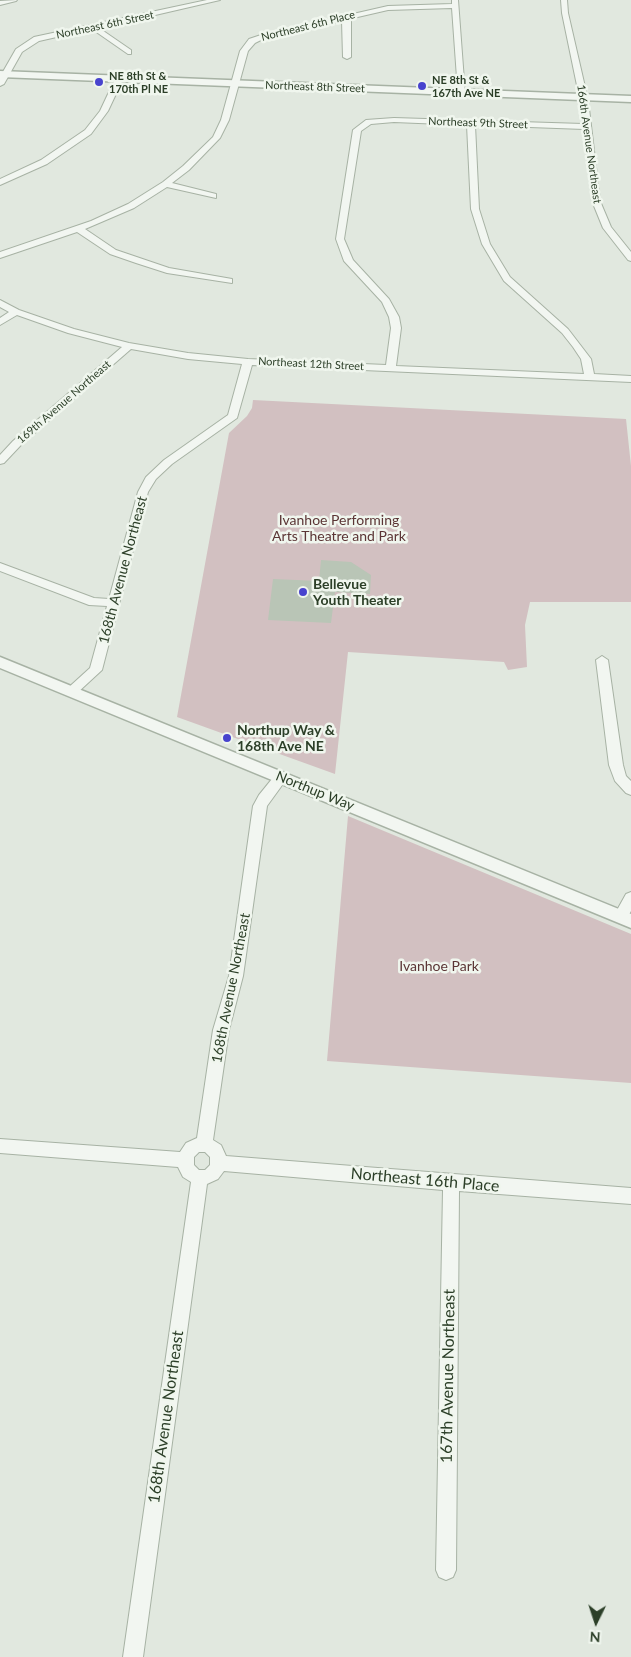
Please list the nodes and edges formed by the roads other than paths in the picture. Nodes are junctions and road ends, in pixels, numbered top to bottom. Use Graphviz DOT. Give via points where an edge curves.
graph roads {
  1 [pos="14,0"];
  2 [pos="217,0"];
  3 [pos="564,0"];
  4 [pos="0,3"];
  5 [pos="455,3"];
  6 [pos="343,18"];
  7 [pos="94,27"];
  8 [pos="128,52"];
  9 [pos="347,57"];
  10 [pos="3,74"];
  11 [pos="119,79"];
  12 [pos="0,84"];
  13 [pos="236,84"];
  14 [pos="462,92"];
  15 [pos="584,97"];
  16 [pos="631,99"];
  17 [pos="471,122"];
  18 [pos="588,127"];
  19 [pos="0,182"];
  20 [pos="166,184"];
  21 [pos="213,196"];
  22 [pos="79,229"];
  23 [pos="0,256"];
  24 [pos="631,258"];
  25 [pos="228,281"];
  26 [pos="0,303"];
  27 [pos="16,312"];
  28 [pos="0,322"];
  29 [pos="129,346"];
  30 [pos="248,362"];
  31 [pos="391,368"];
  32 [pos="590,377"];
  33 [pos="631,379"];
  34 [pos="0,461"];
  35 [pos="0,567"];
  36 [pos="114,603"];
  37 [pos="602,660"];
  38 [pos="0,662"];
  39 [pos="72,692"];
  40 [pos="281,777"];
  41 [pos="631,790"];
  42 [pos="631,898"];
  43 [pos="626,919"];
  44 [pos="204,1145"];
  45 [pos="0,1146"];
  46 [pos="184,1160"];
  47 [pos="219,1163"];
  48 [pos="200,1177"];
  49 [pos="451,1183"];
  50 [pos="631,1196"];
  51 [pos="446,1570"];
  52 [pos="133,1657"];
  1 -- 4 [label="street"];
  2 -- 7 [label="street, Northeast 6th Street"];
  3 -- 15 [label="street, 166th Avenue Northeast"];
  5 -- 6 [label="street, Northeast 6th Place" via="401,6"];
  5 -- 14 [label="street"];
  6 -- 9 [label="street" via="347,21"];
  6 -- 13 [label="street, Northeast 6th Place" via="261,37 252,42 244,52"];
  7 -- 8 [label="street"];
  7 -- 10 [label="street, Northeast 6th Street" via="24,46"];
  10 -- 11 [label="street, Northeast 8th Street"];
  10 -- 12 [label="street"];
  11 -- 13 [label="street, Northeast 8th Street"];
  11 -- 19 [label="street" via="104,111 88,132 44,162"];
  13 -- 14 [label="street, Northeast 8th Street"];
  13 -- 20 [label="street" via="216,138"];
  14 -- 15 [label="street, Northeast 8th Street"];
  15 -- 16 [label="street, Northeast 8th Street"];
  15 -- 18 [label="street, 166th Avenue Northeast"];
  17 -- 18 [label="street, Northeast 9th Street"];
  17 -- 31 [label="street, Northeast 9th Street" via="369,122 357,130 354,138 340,239 355,269 386,301 394,318 396,328"];
  17 -- 32 [label="street" via="475,209 481,232 507,279 577,345 586,358"];
  18 -- 24 [label="street, 166th Avenue Northeast" via="596,201 607,228"];
  20 -- 21 [label="street"];
  20 -- 22 [label="street" via="130,206"];
  22 -- 23 [label="street"];
  22 -- 25 [label="street" via="113,252 167,270"];
  26 -- 27 [label="street, Northeast 12th Street"];
  27 -- 28 [label="street"];
  27 -- 29 [label="street, Northeast 12th Street"];
  29 -- 30 [label="street, Northeast 12th Street"];
  29 -- 34 [label="street, 169th Avenue Northeast"];
  30 -- 31 [label="street, Northeast 12th Street"];
  30 -- 36 [label="street, 168th Avenue Northeast" via="233,416 151,477 143,492"];
  31 -- 32 [label="street, Northeast 12th Street"];
  32 -- 33 [label="street, Northeast 12th Street"];
  35 -- 36 [label="street" via="92,602"];
  36 -- 39 [label="street, 168th Avenue Northeast" via="96,670"];
  37 -- 41 [label="street" via="616,764 620,778"];
  38 -- 39 [label="street, Northup Way"];
  39 -- 40 [label="street, Northup Way"];
  40 -- 43 [label="street, Northup Way"];
  40 -- 44 [label="street, 168th Avenue Northeast" via="260,806 236,976 222,1030"];
  42 -- 43 [label="street"];
  44 -- 46 [label="street" via="189,1151"];
  44 -- 47 [label="street" via="217,1153"];
  45 -- 46 [label="street"];
  46 -- 48 [label="street" via="186,1169"];
  47 -- 48 [label="street" via="210,1175"];
  47 -- 49 [label="street, Northeast 16th Place"];
  48 -- 52 [label="street, 168th Avenue Northeast"];
  49 -- 50 [label="street, Northeast 16th Place"];
  49 -- 51 [label="street, 167th Avenue Northeast"];
}
